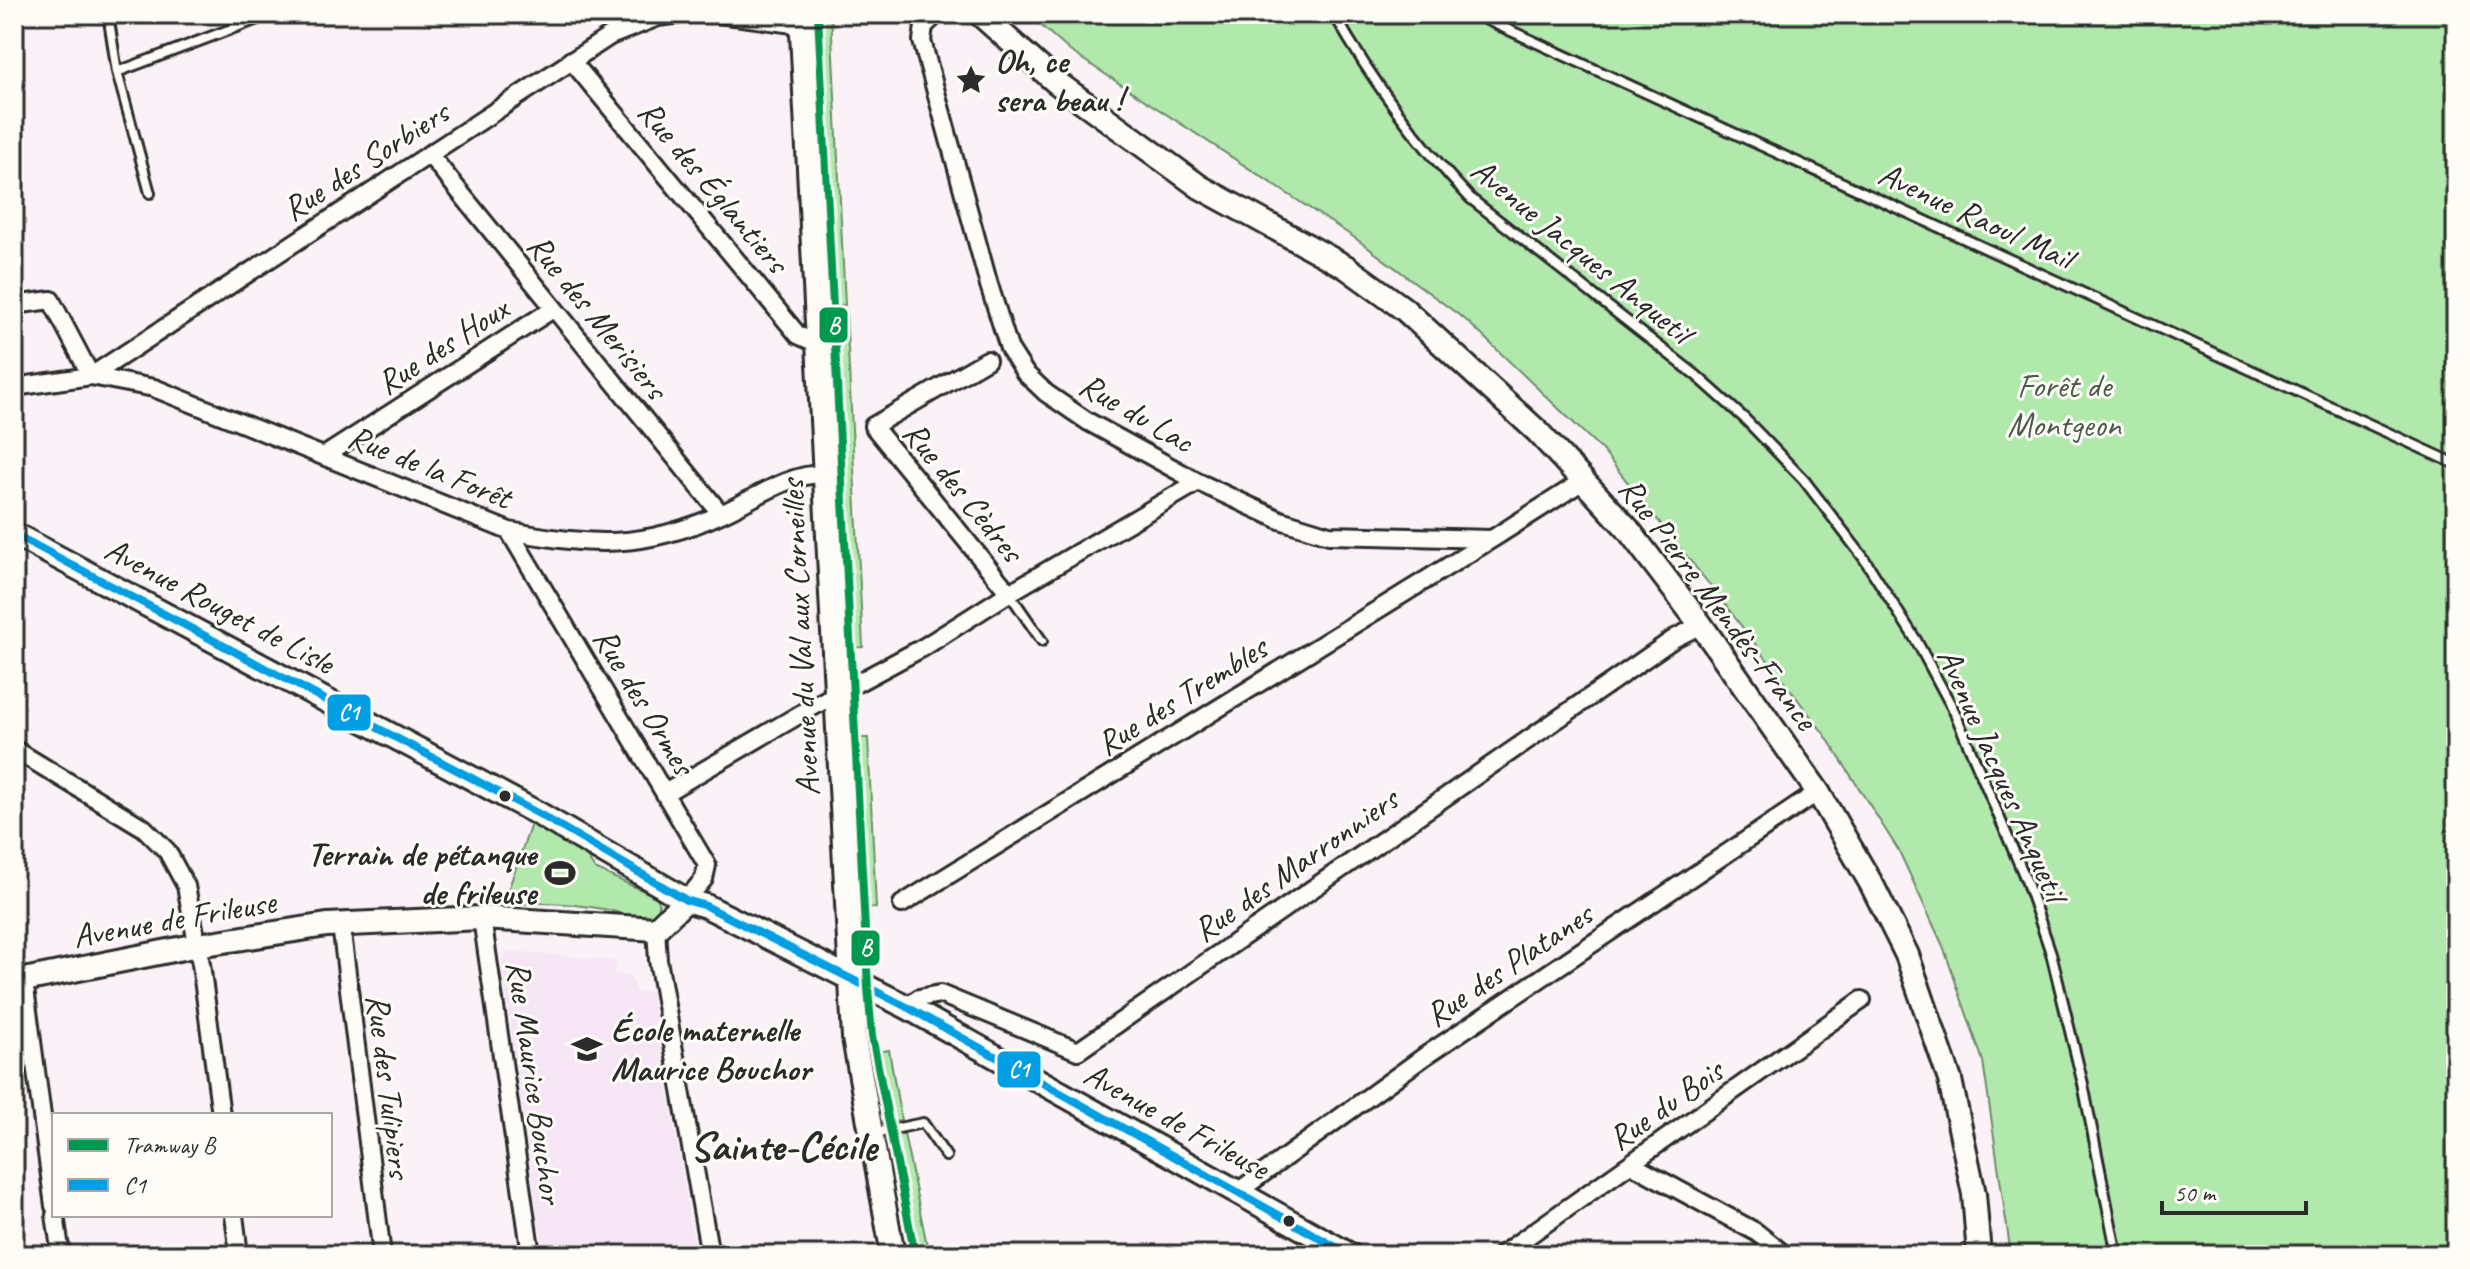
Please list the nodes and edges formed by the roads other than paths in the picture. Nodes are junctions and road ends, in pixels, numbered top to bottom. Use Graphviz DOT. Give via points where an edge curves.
graph roads {
  1 [pos="108,14"];
  2 [pos="271,14"];
  3 [pos="681,14"];
  4 [pos="719,14"];
  5 [pos="937,14"];
  6 [pos="980,14"];
  7 [pos="1334,14"];
  8 [pos="1474,14"];
  9 [pos="801,20"];
  10 [pos="571,60"];
  11 [pos="117,72"];
  12 [pos="429,154"];
  13 [pos="150,193"];
  14 [pos="14,305"];
  15 [pos="553,309"];
  16 [pos="817,340"];
  17 [pos="987,360"];
  18 [pos="91,376"];
  19 [pos="14,387"];
  20 [pos="324,456"];
  21 [pos="2456,464"];
  22 [pos="824,474"];
  23 [pos="1583,481"];
  24 [pos="1198,482"];
  25 [pos="721,514"];
  26 [pos="509,531"];
  27 [pos="14,534"];
  28 [pos="1492,539"];
  29 [pos="1009,593"];
  30 [pos="1701,625"];
  31 [pos="1042,641"];
  32 [pos="836,695"];
  33 [pos="14,749"];
  34 [pos="1818,792"];
  35 [pos="665,793"];
  36 [pos="686,900"];
  37 [pos="902,904"];
  38 [pos="482,918"];
  39 [pos="341,925"];
  40 [pos="656,929"];
  41 [pos="198,945"];
  42 [pos="850,979"];
  43 [pos="19,982"];
  44 [pos="1862,1000"];
  45 [pos="907,1007"];
  46 [pos="221,1113"];
  47 [pos="869,1134"];
  48 [pos="946,1156"];
  49 [pos="1631,1164"];
  50 [pos="52,1193"];
  51 [pos="1236,1193"];
  52 [pos="55,1217"];
  53 [pos="234,1217"];
  54 [pos="61,1255"];
  55 [pos="239,1255"];
  56 [pos="382,1255"];
  57 [pos="531,1255"];
  58 [pos="710,1255"];
  59 [pos="893,1255"];
  60 [pos="1350,1255"];
  61 [pos="1501,1255"];
  62 [pos="1785,1255"];
  63 [pos="1979,1255"];
  64 [pos="2117,1255"];
  1 -- 11 [label="lane"];
  2 -- 11 [label="lane"];
  3 -- 10 [label="street, Rue des Sorbiers" via="610,36"];
  4 -- 9 [label="street"];
  5 -- 24 [label="street, Rue du Lac" via="924,26 922,41 1009,348 1046,393"];
  6 -- 23 [label="street, Rue Pierre Mendès-France" via="1056,82 1200,187 1346,267 1404,309 1538,432"];
  7 -- 64 [label="lane, Avenue Jacques Anquetil" via="1403,120 1470,198 1697,376 1804,480 1916,640 1954,711 2051,953"];
  8 -- 21 [label="lane, Avenue Raoul Mail"];
  9 -- 16 [label="street, Avenue du Val aux Corneilles"];
  10 -- 12 [label="street, Rue des Sorbiers"];
  10 -- 16 [label="street, Rue des Églantiers" via="798,335"];
  11 -- 13 [label="lane"];
  12 -- 15 [label="street, Rue des Merisiers"];
  12 -- 18 [label="street, Rue des Sorbiers"];
  14 -- 18 [label="street" via="51,300"];
  15 -- 20 [label="street, Rue des Houx"];
  15 -- 25 [label="street, Rue des Merisiers"];
  16 -- 22 [label="street, Avenue du Val aux Corneilles"];
  17 -- 29 [label="street, Rue des Cèdres" via="873,426"];
  18 -- 19 [label="street, Rue de la Forêt"];
  18 -- 20 [label="street, Rue de la Forêt" via="154,388"];
  20 -- 26 [label="street, Rue de la Forêt"];
  22 -- 25 [label="street, Rue de la Forêt" via="791,479"];
  22 -- 32 [label="street, Avenue du Val aux Corneilles"];
  23 -- 28 [label="street"];
  23 -- 30 [label="street, Rue Pierre Mendès-France" via="1627,528"];
  24 -- 28 [label="street, Rue du Lac" via="1280,520 1329,535"];
  24 -- 29 [label="street"];
  25 -- 26 [label="street, Rue de la Forêt" via="668,535 621,543"];
  26 -- 35 [label="street, Rue des Ormes"];
  27 -- 36 [label="street, Avenue Rouget de Lisle" via="539,814"];
  28 -- 37 [label="street, Rue des Trembles"];
  29 -- 31 [label="lane"];
  29 -- 32 [label="street"];
  30 -- 34 [label="street, Rue Pierre Mendès-France"];
  30 -- 45 [label="street, Rue des Marronniers" via="1078,1051 940,994"];
  32 -- 35 [label="street"];
  32 -- 42 [label="street, Avenue du Val aux Corneilles"];
  33 -- 41 [label="street" via="144,828 167,851 186,886"];
  34 -- 51 [label="street, Rue des Platanes" via="1425,1056"];
  34 -- 63 [label="street, Rue Pierre Mendès-France" via="1907,955 1950,1080 1974,1194"];
  35 -- 36 [label="street, Rue des Ormes" via="707,865 704,879"];
  36 -- 40 [label="street"];
  36 -- 42 [label="street, Avenue de Frileuse"];
  38 -- 39 [label="street, Avenue de Frileuse"];
  38 -- 40 [label="street, Avenue de Frileuse"];
  38 -- 57 [label="street, Rue Maurice Bouchor"];
  39 -- 41 [label="street, Avenue de Frileuse"];
  39 -- 56 [label="street, Rue des Tulipiers"];
  40 -- 58 [label="street"];
  41 -- 43 [label="street, Avenue de Frileuse"];
  41 -- 46 [label="street"];
  42 -- 45 [label="street, Avenue de Frileuse"];
  42 -- 47 [label="street, Avenue du Val aux Corneilles"];
  43 -- 50 [label="street"];
  44 -- 49 [label="street, Rue du Bois"];
  45 -- 51 [label="street, Avenue de Frileuse"];
  47 -- 48 [label="lane" via="923,1123"];
  47 -- 59 [label="street, Avenue du Val aux Corneilles"];
  49 -- 61 [label="street, Rue du Bois"];
  49 -- 62 [label="street" via="1756,1232"];
  51 -- 60 [label="street, Avenue de Frileuse"];
  52 -- 54 [label="street"];
  53 -- 55 [label="street"];
}
